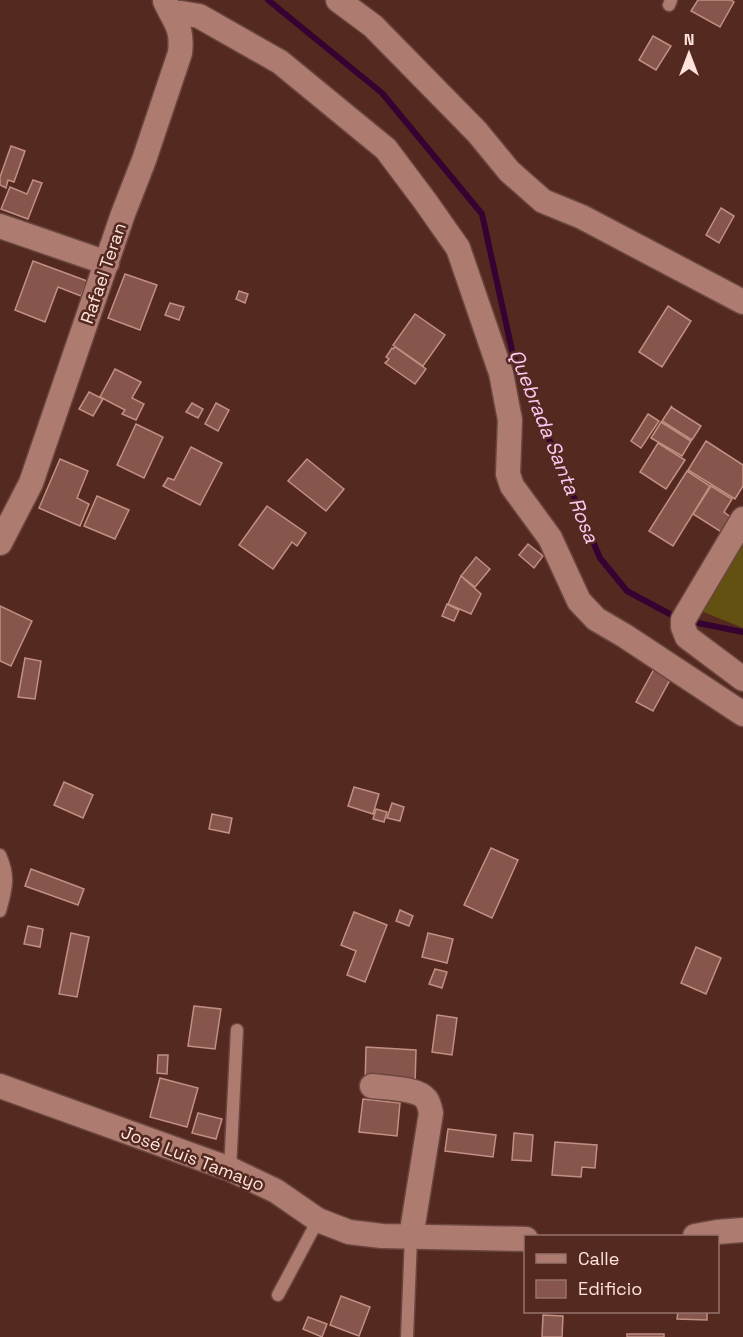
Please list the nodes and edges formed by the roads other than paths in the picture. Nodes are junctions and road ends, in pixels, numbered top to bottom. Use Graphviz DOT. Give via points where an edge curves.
graph roads {
  1 [pos="338,0"];
  2 [pos="168,7"];
  3 [pos="0,226"];
  4 [pos="107,262"];
  5 [pos="743,302"];
  6 [pos="743,519"];
  7 [pos="0,543"];
  8 [pos="743,679"];
  9 [pos="743,714"];
  10 [pos="0,855"];
  11 [pos="0,911"];
  12 [pos="237,1030"];
  13 [pos="0,1086"];
  14 [pos="372,1086"];
  15 [pos="230,1169"];
  16 [pos="318,1220"];
  17 [pos="743,1230"];
  18 [pos="700,1235"];
  19 [pos="411,1237"];
  20 [pos="524,1239"];
  21 [pos="278,1295"];
  22 [pos="407,1337"];
  1 -- 5 [label="street" via="373,26 477,132 509,171 543,201 582,217"];
  2 -- 4 [label="street, Rafael Teran" via="179,25 180,53"];
  2 -- 9 [label="street" via="199,16 280,62 386,149 458,248 501,373 510,420 508,474 512,486 550,538 579,601 596,619"];
  3 -- 4 [label="street"];
  4 -- 7 [label="street, Rafael Teran" via="31,483"];
  6 -- 8 [label="street" via="683,620 683,627 687,637"];
  10 -- 11 [label="lane" via="7,885"];
  12 -- 15 [label="lane"];
  13 -- 15 [label="street, José Luis Tamayo"];
  14 -- 19 [label="street" via="417,1092 429,1105 431,1113"];
  15 -- 16 [label="street, José Luis Tamayo" via="276,1191"];
  16 -- 19 [label="street, José Luis Tamayo" via="349,1232"];
  16 -- 21 [label="lane"];
  17 -- 18 [label="street"];
  19 -- 20 [label="street, José Luis Tamayo"];
  19 -- 22 [label="lane"];
}
